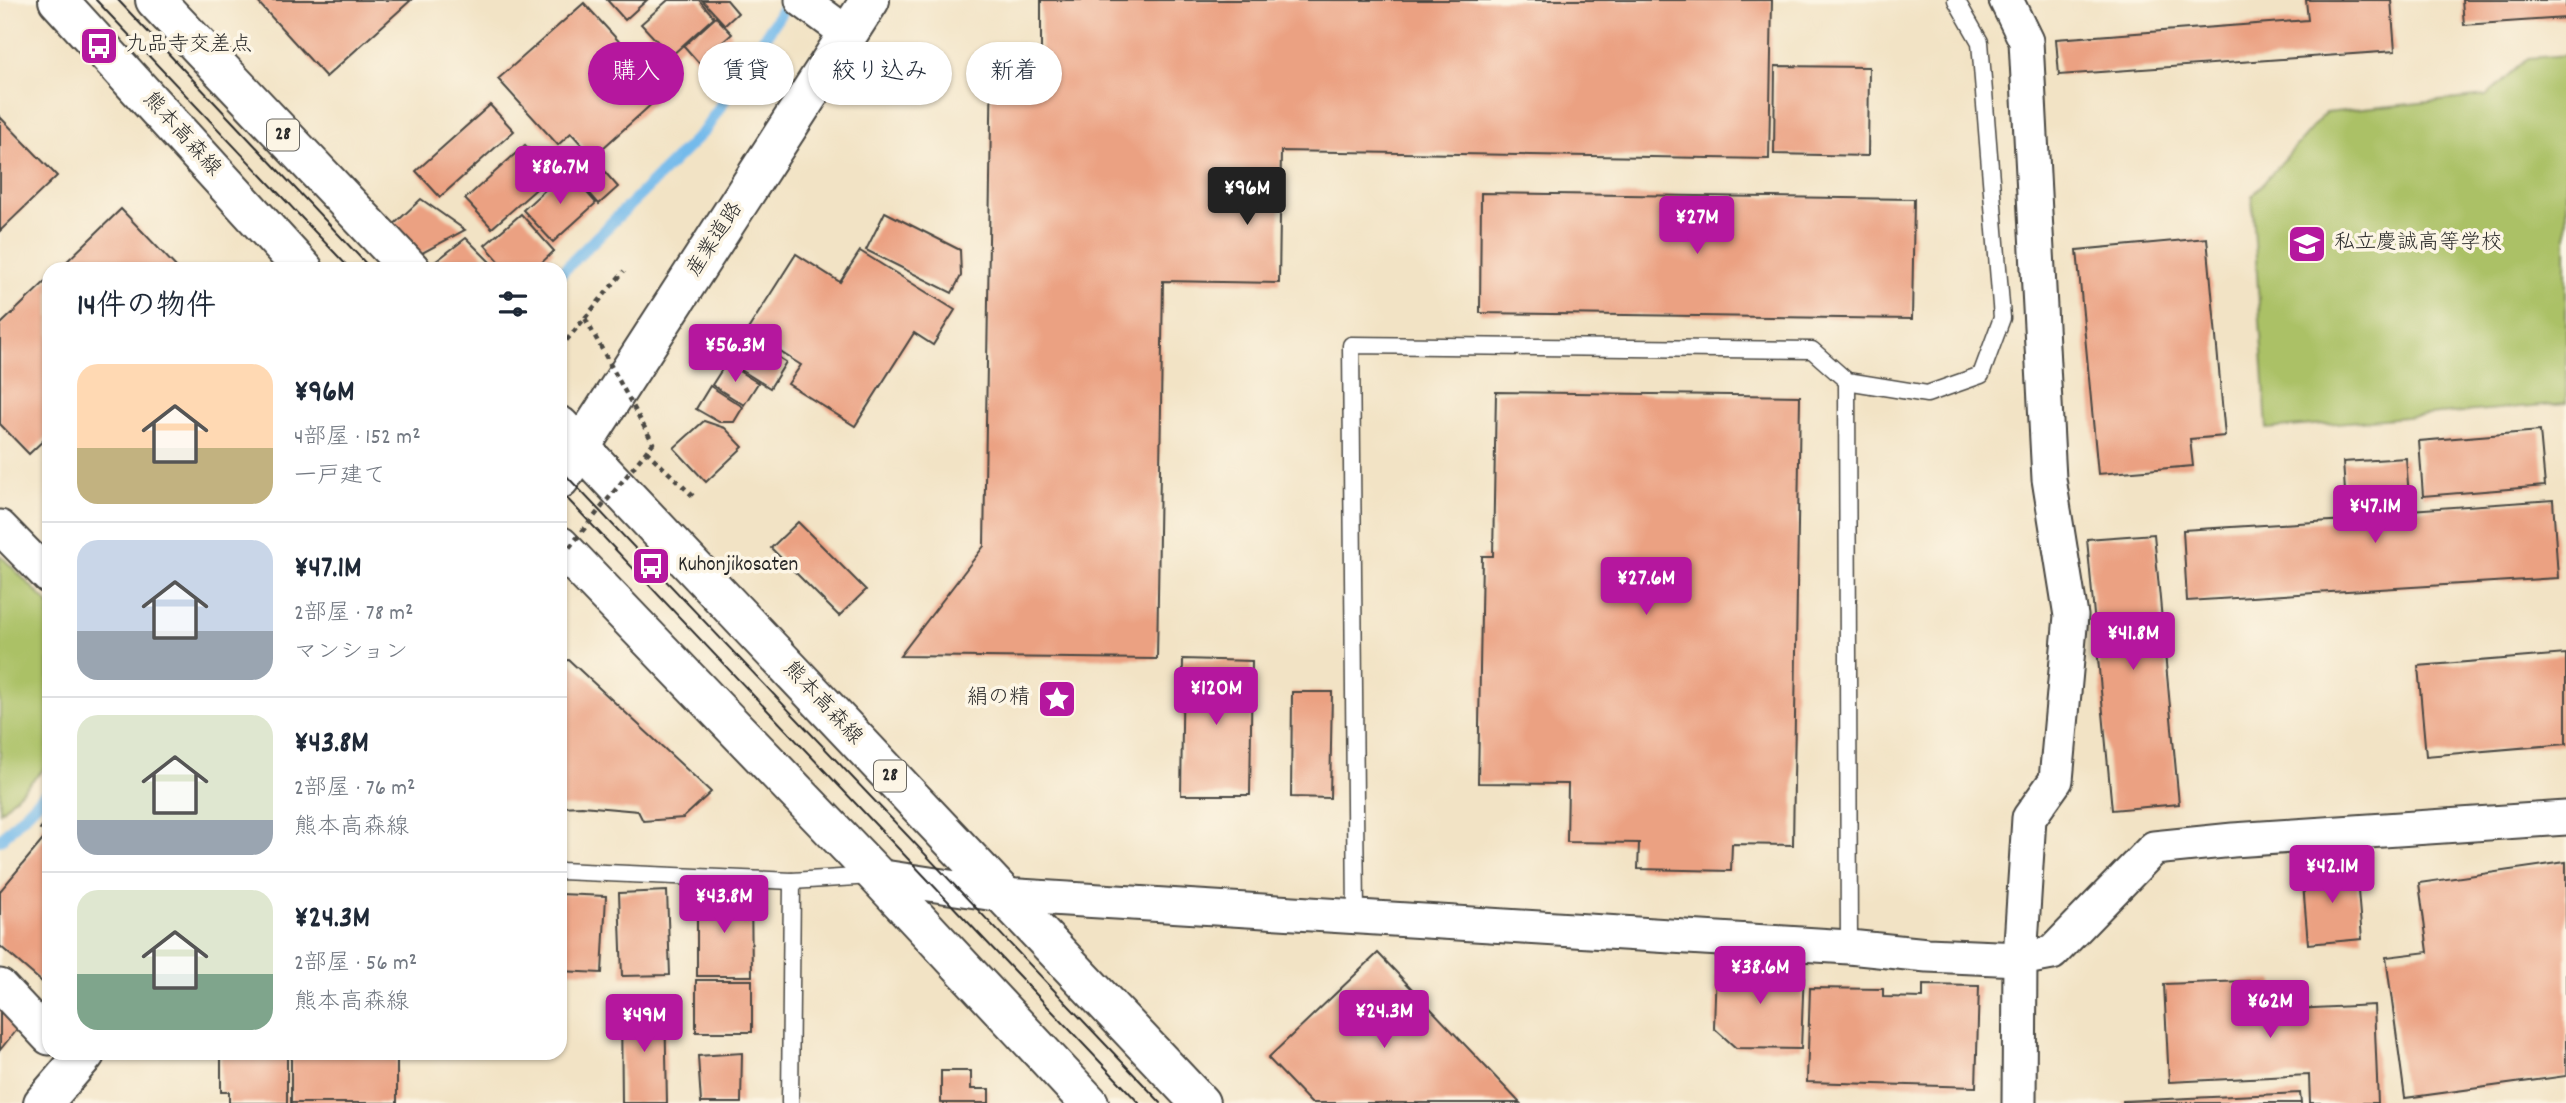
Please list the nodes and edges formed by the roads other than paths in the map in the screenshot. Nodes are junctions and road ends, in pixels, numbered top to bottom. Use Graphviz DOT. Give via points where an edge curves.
graph roads {
  1 [pos="58,0"];
  2 [pos="155,0"];
  3 [pos="802,0"];
  4 [pos="870,0"];
  5 [pos="1956,0"];
  6 [pos="2006,0"];
  7 [pos="848,34"];
  8 [pos="297,262"];
  9 [pos="403,262"];
  10 [pos="1847,381"];
  11 [pos="567,451"];
  12 [pos="0,527"];
  13 [pos="567,553"];
  14 [pos="42,570"];
  15 [pos="2566,818"];
  16 [pos="567,871"];
  17 [pos="877,876"];
  18 [pos="792,881"];
  19 [pos="1002,895"];
  20 [pos="1356,918"];
  21 [pos="1849,947"];
  22 [pos="2020,959"];
  23 [pos="0,986"];
  24 [pos="42,1031"];
  25 [pos="72,1060"];
  26 [pos="43,1103"];
  27 [pos="790,1103"];
  28 [pos="1089,1103"];
  29 [pos="1200,1103"];
  30 [pos="2019,1103"];
  1 -- 8 [label="main road, 熊本高森線"];
  2 -- 9 [label="main road, 28"];
  3 -- 7 [label="street"];
  4 -- 7 [label="main road, 産業道路"];
  5 -- 10 [label="lane" via="1980,42 2002,318 1981,375 1927,394"];
  6 -- 22 [label="street" via="2026,41 2049,479 2071,616 2056,780 2029,818"];
  7 -- 11 [label="main road, 産業道路"];
  10 -- 20 [label="lane" via="1812,350 1351,345"];
  10 -- 21 [label="lane"];
  11 -- 19 [label="main road, 熊本高森線 / 28"];
  12 -- 14 [label="street"];
  13 -- 17 [label="main road"];
  15 -- 22 [label="street" via="2154,848 2052,953"];
  16 -- 18 [label="lane"];
  17 -- 18 [label="lane"];
  17 -- 19 [label="street"];
  17 -- 28 [label="main road"];
  18 -- 27 [label="lane"];
  19 -- 20 [label="street"];
  19 -- 29 [label="main road, 熊本高森線 / 28"];
  20 -- 21 [label="street"];
  21 -- 22 [label="street"];
  22 -- 30 [label="street"];
  23 -- 24 [label="street"];
  25 -- 26 [label="main road"];
}
